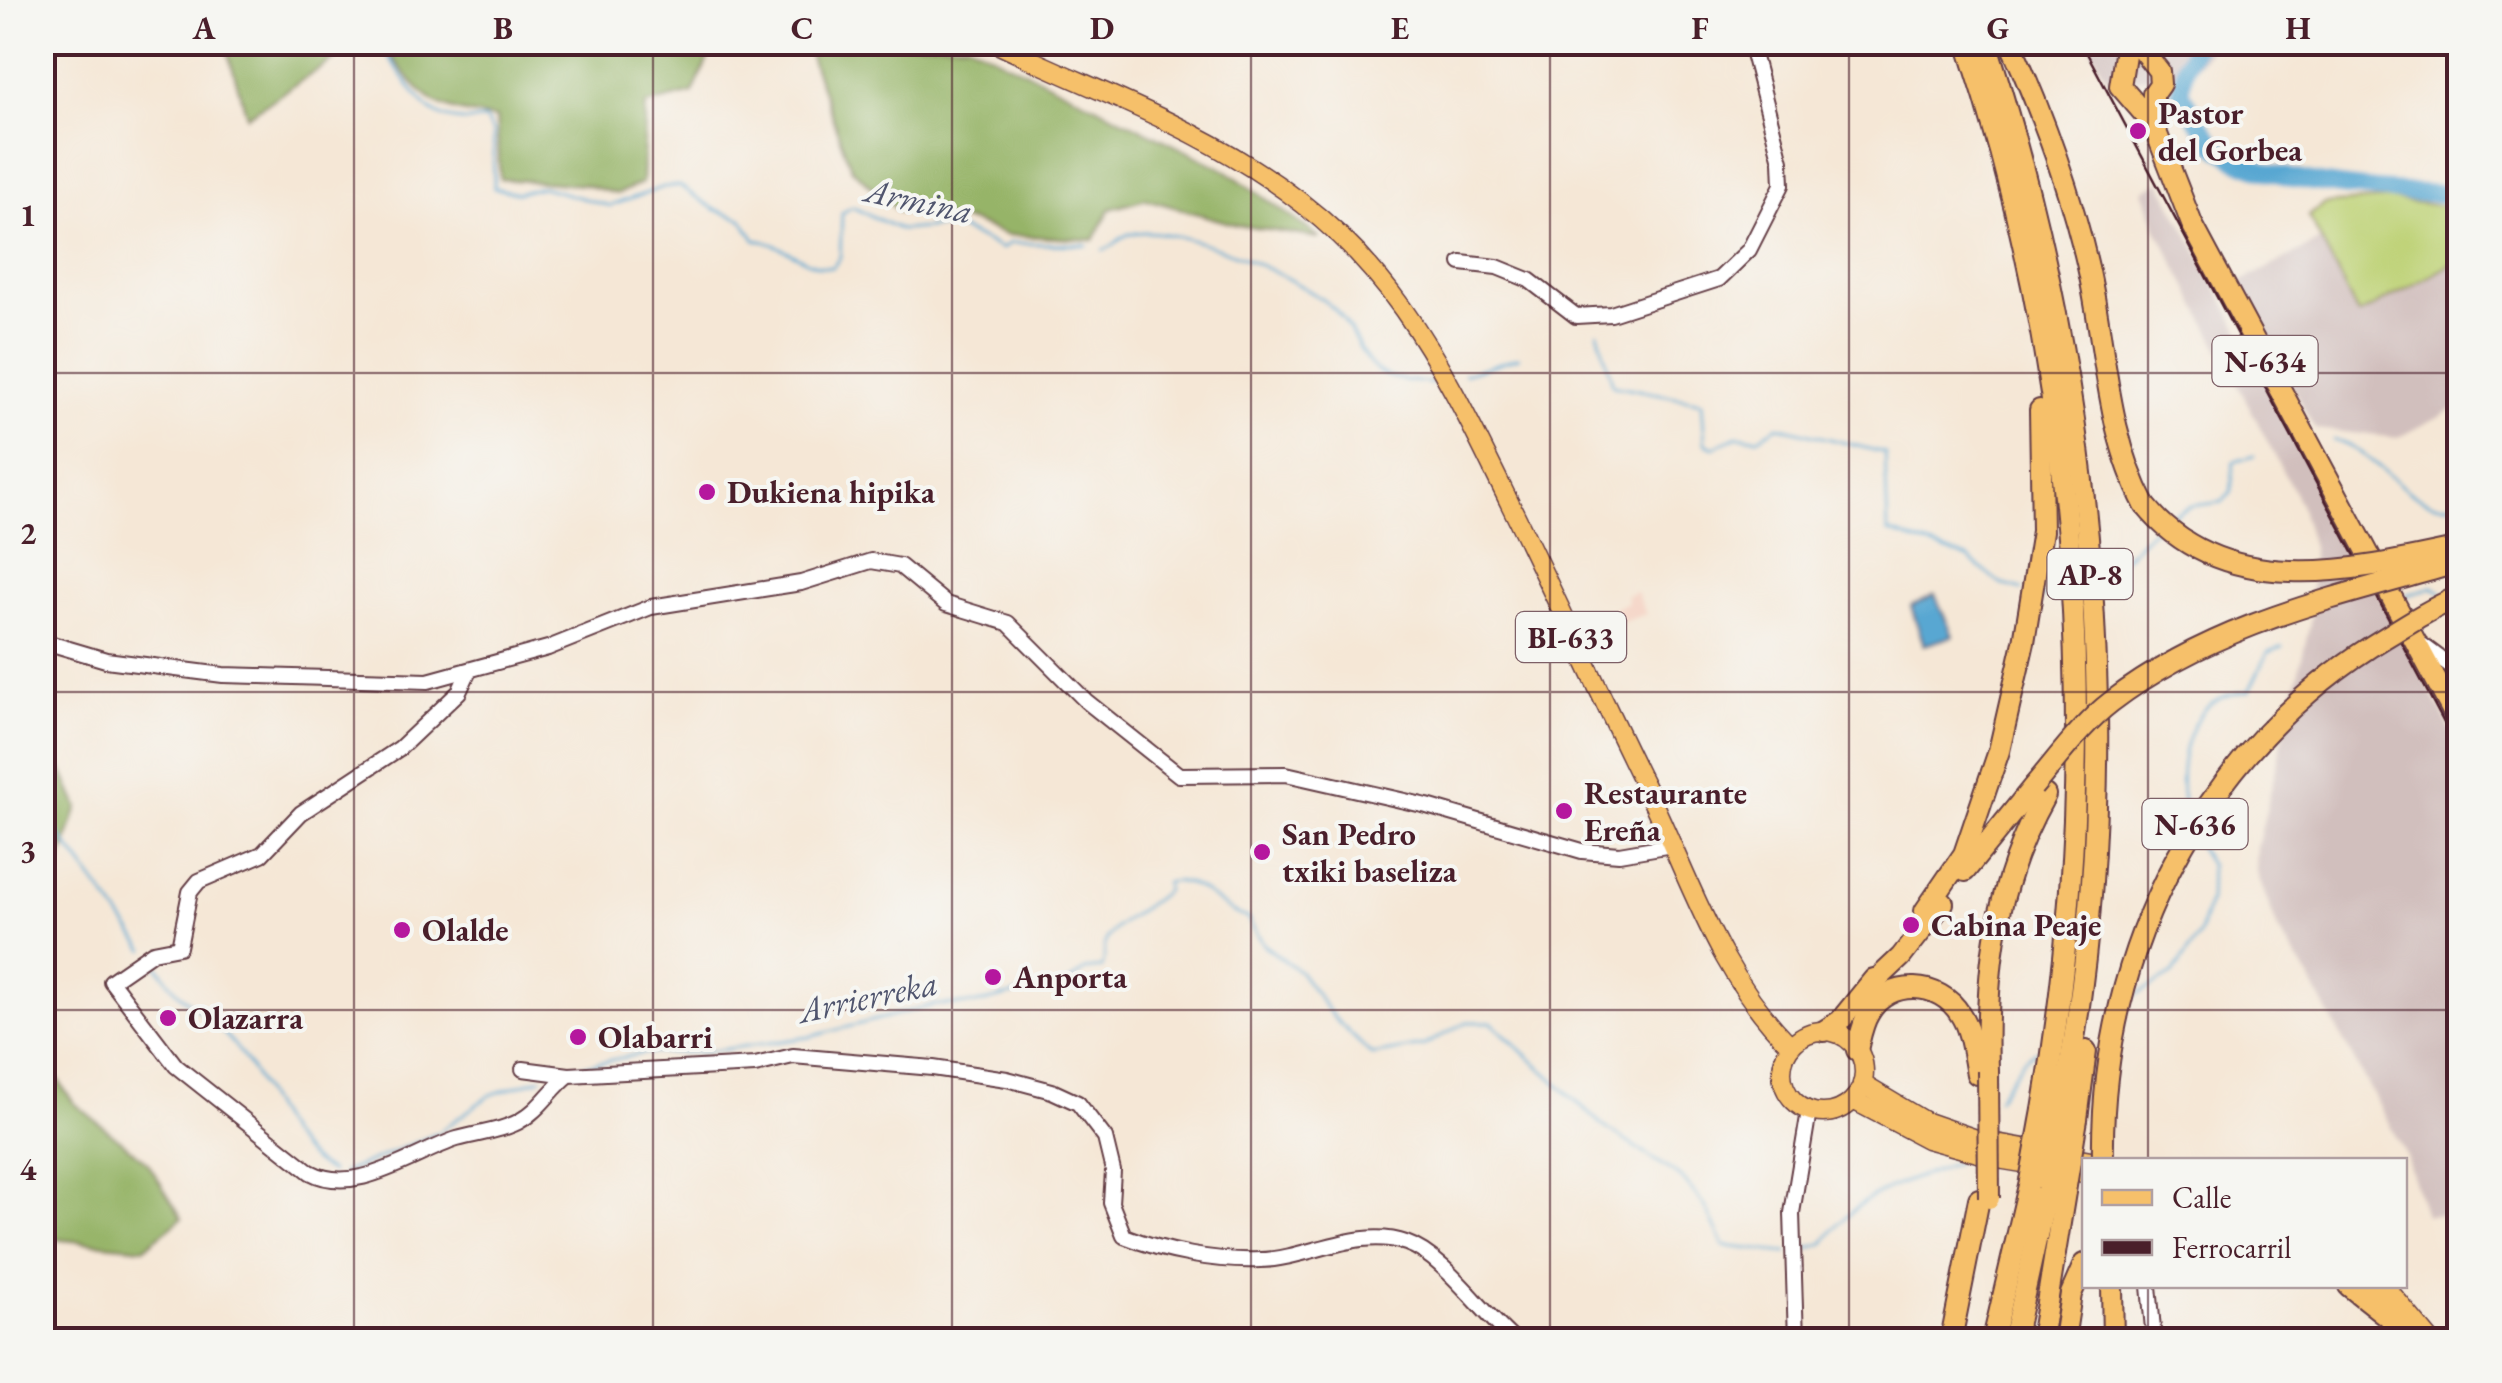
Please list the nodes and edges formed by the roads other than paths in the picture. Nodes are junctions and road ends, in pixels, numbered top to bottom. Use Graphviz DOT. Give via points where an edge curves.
graph roads {
  1 [pos="993,42"];
  2 [pos="1750,42"];
  3 [pos="1967,42"];
  4 [pos="1986,42"];
  5 [pos="2010,42"];
  6 [pos="2136,42"];
  7 [pos="2126,53"];
  8 [pos="2150,60"];
  9 [pos="2142,96"];
  10 [pos="1461,263"];
  11 [pos="2035,313"];
  12 [pos="2460,548"];
  13 [pos="2460,562"];
  14 [pos="2460,596"];
  15 [pos="2416,639"];
  16 [pos="42,641"];
  17 [pos="468,673"];
  18 [pos="2460,673"];
  19 [pos="2460,725"];
  20 [pos="2039,791"];
  21 [pos="1672,845"];
  22 [pos="1925,911"];
  23 [pos="1902,942"];
  24 [pos="1866,990"];
  25 [pos="1824,1031"];
  26 [pos="1791,1046"];
  27 [pos="1857,1050"];
  28 [pos="523,1068"];
  29 [pos="1982,1072"];
  30 [pos="569,1075"];
  31 [pos="1858,1092"];
  32 [pos="1809,1111"];
  33 [pos="2060,1114"];
  34 [pos="2082,1158"];
  35 [pos="2104,1158"];
  36 [pos="2082,1173"];
  37 [pos="2048,1188"];
  38 [pos="2082,1269"];
  39 [pos="2112,1288"];
  40 [pos="2149,1288"];
  41 [pos="2351,1288"];
  42 [pos="2367,1288"];
  43 [pos="2387,1288"];
  44 [pos="2396,1330"];
  45 [pos="2113,1336"];
  46 [pos="1514,1340"];
  47 [pos="1796,1340"];
  48 [pos="1951,1340"];
  49 [pos="1992,1340"];
  50 [pos="2014,1340"];
  51 [pos="2041,1340"];
  52 [pos="2064,1340"];
  53 [pos="2154,1340"];
  54 [pos="2430,1340"];
  1 -- 21 [label="main road, BI-633" via="1253,168 1312,211 1387,286 1463,403"];
  2 -- 10 [label="street" via="1782,185 1748,250 1719,279 1611,314 1576,316 1529,280"];
  3 -- 11 [label="highway, AP-8"];
  4 -- 33 [label="highway, AP-8" via="2057,314 2075,421 2094,634 2094,850"];
  5 -- 12 [label="highway, bridge" via="2065,184 2124,458 2163,526 2197,550 2267,570 2372,566"];
  6 -- 8 [label="highway"];
  7 -- 8 [label="highway, N-634"];
  7 -- 9 [label="highway, N-634" via="2120,86"];
  8 -- 9 [label="highway, N-634" via="2160,78"];
  9 -- 15 [label="highway, N-634" via="2192,224"];
  11 -- 22 [label="highway" via="2044,453 2036,578 1988,792 1964,854"];
  11 -- 33 [label="highway, AP-8" via="2068,535 2078,721"];
  13 -- 20 [label="highway, bridge" via="2255,622 2197,648 2108,704"];
  14 -- 35 [label="highway, N-636, bridge" via="2364,650 2296,702 2236,766 2188,835 2154,900 2119,1005"];
  15 -- 18 [label="street"];
  15 -- 19 [label="highway, N-634"];
  16 -- 17 [label="street" via="106,660 223,675 408,681"];
  17 -- 21 [label="street" via="651,607 779,588 887,562 913,574 946,604 1008,623 1086,701 1179,775 1286,774 1582,851 1619,854"];
  17 -- 30 [label="street" via="413,738 301,813 262,854 200,881 190,892 180,947 148,955 110,981 165,1053 224,1108 322,1178 360,1178 458,1138 510,1125"];
  20 -- 24 [label="highway"];
  20 -- 29 [label="highway" via="1998,906"];
  21 -- 26 [label="main road, BI-633" via="1734,977"];
  23 -- 24 [label="highway"];
  24 -- 25 [label="highway"];
  25 -- 26 [label="main road"];
  25 -- 27 [label="main road" via="1843,1036"];
  26 -- 32 [label="main road" via="1783,1084"];
  27 -- 29 [label="highway" via="1877,1002 1894,991 1922,987 1938,992 1963,1017"];
  27 -- 31 [label="main road"];
  28 -- 30 [label="street"];
  29 -- 48 [label="highway, bridge" via="1984,1198"];
  30 -- 46 [label="street" via="793,1056 934,1068 1037,1087 1078,1104 1105,1138 1111,1202 1124,1236 1210,1257 1261,1260 1368,1240 1407,1243 1438,1264"];
  31 -- 32 [label="main road" via="1832,1112"];
  31 -- 34 [label="main road" via="1979,1140"];
  31 -- 36 [label="main road" via="1927,1139"];
  32 -- 47 [label="street" via="1792,1238"];
  33 -- 37 [label="highway, AP-8, bridge"];
  33 -- 37 [label="highway, bridge"];
  37 -- 49 [label="highway, AP-8"];
  37 -- 50 [label="highway, AP-8"];
  37 -- 51 [label="highway"];
  38 -- 52 [label="highway"];
  39 -- 45 [label="highway"];
  40 -- 53 [label="street"];
  41 -- 44 [label="highway"];
  42 -- 44 [label="main road"];
  43 -- 54 [label="main road"];
}
